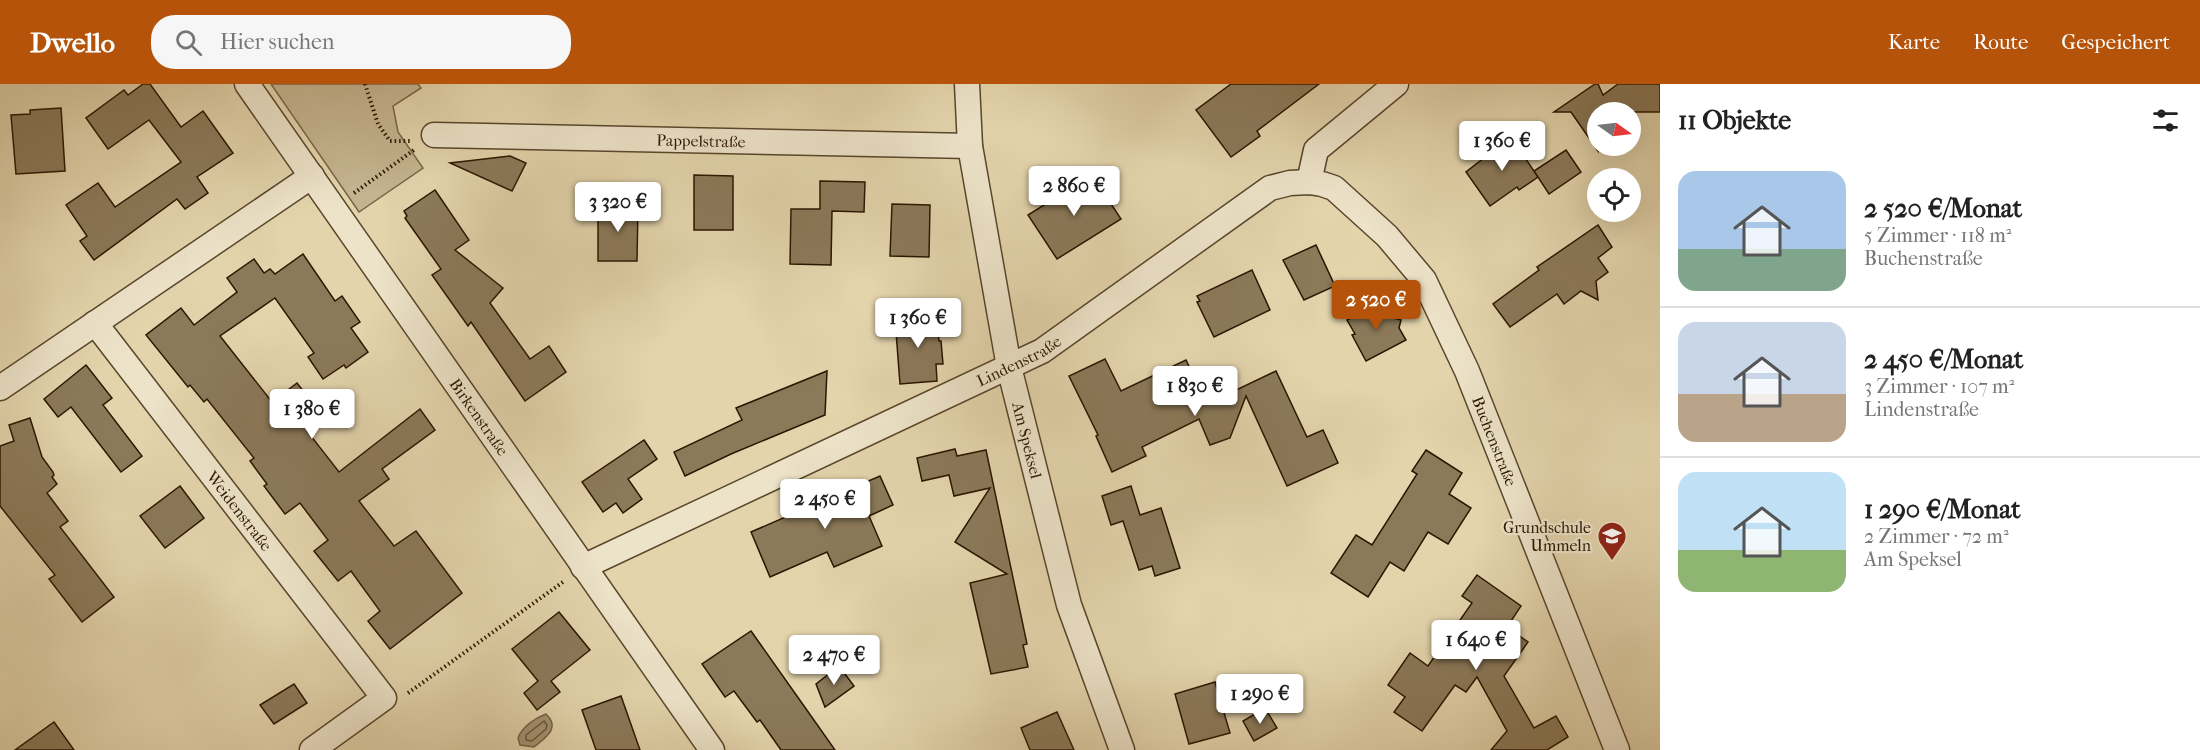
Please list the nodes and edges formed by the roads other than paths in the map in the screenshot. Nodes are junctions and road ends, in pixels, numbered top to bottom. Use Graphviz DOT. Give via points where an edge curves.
graph roads {
  1 [pos="247,84"];
  2 [pos="967,84"];
  3 [pos="1396,84"];
  4 [pos="434,135"];
  5 [pos="970,146"];
  6 [pos="312,176"];
  7 [pos="1309,182"];
  8 [pos="95,323"];
  9 [pos="1008,367"];
  10 [pos="0,388"];
  11 [pos="583,567"];
  12 [pos="312,750"];
  13 [pos="712,750"];
  14 [pos="1122,750"];
  15 [pos="1617,750"];
  1 -- 6 [label="street, Birkenstraße"];
  2 -- 5 [label="street, Am Speksel"];
  3 -- 7 [label="street" via="1316,150"];
  4 -- 5 [label="street, Pappelstraße"];
  5 -- 9 [label="street, Am Speksel"];
  6 -- 8 [label="street"];
  6 -- 11 [label="street, Birkenstraße"];
  7 -- 9 [label="street, Lindenstraße" via="1270,188 1042,351"];
  7 -- 15 [label="street, Buchenstraße" via="1334,188 1387,236 1424,280 1467,372"];
  8 -- 10 [label="street"];
  8 -- 12 [label="street, Weidenstraße" via="384,698"];
  9 -- 11 [label="street, Lindenstraße"];
  9 -- 14 [label="street, Am Speksel" via="1069,605"];
  11 -- 13 [label="street, Birkenstraße"];
}
